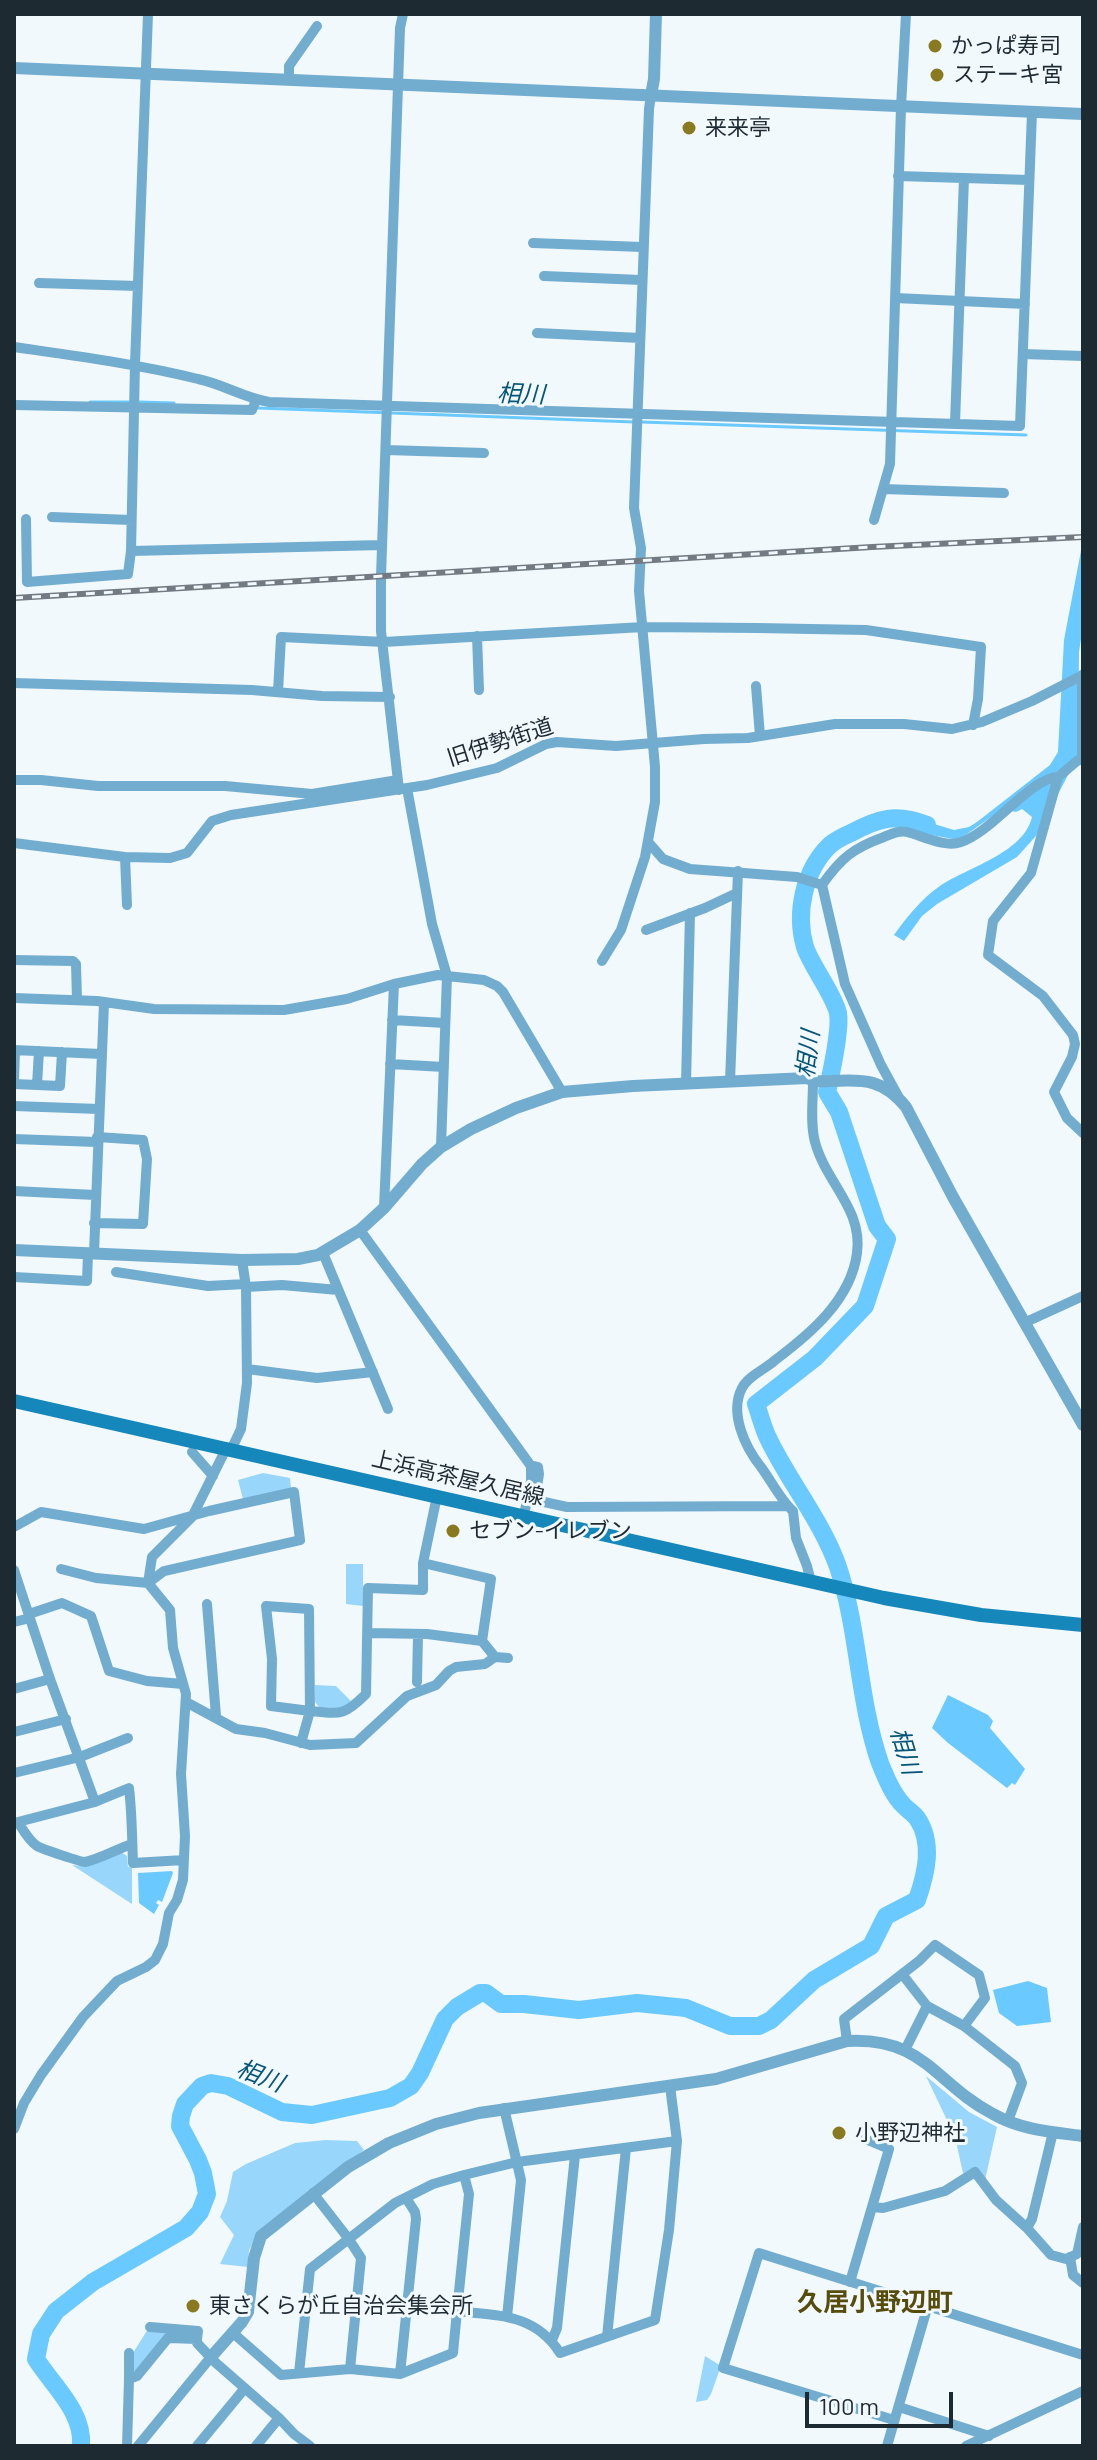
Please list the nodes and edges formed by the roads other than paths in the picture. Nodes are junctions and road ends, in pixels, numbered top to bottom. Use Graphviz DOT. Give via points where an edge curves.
graph roads {
  1 [pos="148,14"];
  2 [pos="403,14"];
  3 [pos="656,14"];
  4 [pos="906,14"];
  5 [pos="317,26"];
  6 [pos="14,68"];
  7 [pos="146,74"];
  8 [pos="289,80"];
  9 [pos="399,85"];
  10 [pos="651,95"];
  11 [pos="901,107"];
  12 [pos="1032,112"];
  13 [pos="1083,114"];
  14 [pos="898,176"];
  15 [pos="964,178"];
  16 [pos="1029,180"];
  17 [pos="533,243"];
  18 [pos="642,247"];
  19 [pos="544,276"];
  20 [pos="641,280"];
  21 [pos="39,283"];
  22 [pos="138,286"];
  23 [pos="895,298"];
  24 [pos="960,301"];
  25 [pos="1025,304"];
  26 [pos="537,333"];
  27 [pos="640,338"];
  28 [pos="14,347"];
  29 [pos="1023,354"];
  30 [pos="1083,356"];
  31 [pos="135,364"];
  32 [pos="135,403"];
  33 [pos="254,404"];
  34 [pos="14,405"];
  35 [pos="386,411"];
  36 [pos="638,420"];
  37 [pos="955,423"];
  38 [pos="891,427"];
  39 [pos="386,450"];
  40 [pos="484,453"];
  41 [pos="883,489"];
  42 [pos="1004,493"];
  43 [pos="52,517"];
  44 [pos="26,519"];
  45 [pos="131,520"];
  46 [pos="874,520"];
  47 [pos="382,545"];
  48 [pos="131,551"];
  49 [pos="643,627"];
  50 [pos="477,636"];
  51 [pos="384,642"];
  52 [pos="1082,675"];
  53 [pos="14,683"];
  54 [pos="756,686"];
  55 [pos="479,690"];
  56 [pos="278,692"];
  57 [pos="390,697"];
  58 [pos="973,725"];
  59 [pos="760,736"];
  60 [pos="653,742"];
  61 [pos="1058,777"];
  62 [pos="14,780"];
  63 [pos="402,786"];
  64 [pos="14,843"];
  65 [pos="649,843"];
  66 [pos="125,857"];
  67 [pos="738,871"];
  68 [pos="822,885"];
  69 [pos="737,893"];
  70 [pos="127,905"];
  71 [pos="690,913"];
  72 [pos="646,930"];
  73 [pos="14,960"];
  74 [pos="602,961"];
  75 [pos="447,976"];
  76 [pos="394,984"];
  77 [pos="14,998"];
  78 [pos="77,1000"];
  79 [pos="104,1003"];
  80 [pos="392,1020"];
  81 [pos="445,1023"];
  82 [pos="15,1050"];
  83 [pos="39,1051"];
  84 [pos="62,1052"];
  85 [pos="101,1054"];
  86 [pos="390,1064"];
  87 [pos="444,1067"];
  88 [pos="815,1081"];
  89 [pos="14,1082"];
  90 [pos="730,1082"];
  91 [pos="686,1084"];
  92 [pos="37,1085"];
  93 [pos="562,1092"];
  94 [pos="899,1098"];
  95 [pos="14,1106"];
  96 [pos="99,1109"];
  97 [pos="1083,1133"];
  98 [pos="14,1139"];
  99 [pos="97,1140"];
  100 [pos="441,1147"];
  101 [pos="14,1191"];
  102 [pos="95,1195"];
  103 [pos="384,1208"];
  104 [pos="94,1223"];
  105 [pos="360,1230"];
  106 [pos="14,1250"];
  107 [pos="91,1253"];
  108 [pos="323,1253"];
  109 [pos="242,1260"];
  110 [pos="116,1272"];
  111 [pos="14,1277"];
  112 [pos="246,1286"];
  113 [pos="338,1290"];
  114 [pos="1083,1296"];
  115 [pos="1026,1322"];
  116 [pos="247,1369"];
  117 [pos="373,1372"];
  118 [pos="14,1401"];
  119 [pos="388,1409"];
  120 [pos="1083,1425"];
  121 [pos="229,1450"];
  122 [pos="192,1452"];
  123 [pos="531,1466"];
  124 [pos="213,1476"];
  125 [pos="437,1496"];
  126 [pos="786,1506"];
  127 [pos="524,1515"];
  128 [pos="192,1517"];
  129 [pos="14,1527"];
  130 [pos="423,1563"];
  131 [pos="61,1569"];
  132 [pos="14,1572"];
  133 [pos="811,1582"];
  134 [pos="148,1583"];
  135 [pos="207,1604"];
  136 [pos="30,1616"];
  137 [pos="14,1622"];
  138 [pos="1083,1625"];
  139 [pos="368,1633"];
  140 [pos="418,1635"];
  141 [pos="482,1641"];
  142 [pos="495,1657"];
  143 [pos="508,1658"];
  144 [pos="50,1679"];
  145 [pos="417,1682"];
  146 [pos="183,1684"];
  147 [pos="14,1689"];
  148 [pos="186,1702"];
  149 [pos="310,1711"];
  150 [pos="216,1716"];
  151 [pos="66,1719"];
  152 [pos="14,1732"];
  153 [pos="128,1738"];
  154 [pos="301,1743"];
  155 [pos="80,1757"];
  156 [pos="14,1773"];
  157 [pos="95,1802"];
  158 [pos="132,1844"];
  159 [pos="184,1860"];
  160 [pos="902,1974"];
  161 [pos="927,2006"];
  162 [pos="964,2026"];
  163 [pos="847,2041"];
  164 [pos="905,2050"];
  165 [pos="670,2086"];
  166 [pos="504,2108"];
  167 [pos="1008,2121"];
  168 [pos="14,2129"];
  169 [pos="1053,2132"];
  170 [pos="1083,2136"];
  171 [pos="863,2138"];
  172 [pos="677,2141"];
  173 [pos="626,2148"];
  174 [pos="575,2155"];
  175 [pos="517,2162"];
  176 [pos="464,2175"];
  177 [pos="313,2193"];
  178 [pos="406,2198"];
  179 [pos="872,2207"];
  180 [pos="1083,2227"];
  181 [pos="1027,2228"];
  182 [pos="348,2238"];
  183 [pos="1070,2257"];
  184 [pos="850,2282"];
  185 [pos="1083,2283"];
  186 [pos="928,2305"];
  187 [pos="457,2311"];
  188 [pos="507,2317"];
  189 [pos="150,2327"];
  190 [pos="233,2333"];
  191 [pos="607,2337"];
  192 [pos="197,2339"];
  193 [pos="552,2340"];
  194 [pos="129,2353"];
  195 [pos="1083,2355"];
  196 [pos="211,2357"];
  197 [pos="350,2369"];
  198 [pos="299,2373"];
  199 [pos="400,2374"];
  200 [pos="129,2379"];
  201 [pos="245,2388"];
  202 [pos="1083,2391"];
  203 [pos="899,2407"];
  204 [pos="279,2418"];
  205 [pos="894,2420"];
  206 [pos="989,2436"];
  207 [pos="127,2446"];
  208 [pos="138,2446"];
  209 [pos="197,2446"];
  210 [pos="256,2446"];
  211 [pos="310,2446"];
  212 [pos="887,2446"];
  213 [pos="966,2446"];
  1 -- 7 [label="street"];
  2 -- 9 [label="street"];
  3 -- 10 [label="street"];
  4 -- 11 [label="street"];
  5 -- 8 [label="street" via="289,66"];
  6 -- 7 [label="street"];
  7 -- 8 [label="street"];
  7 -- 22 [label="street"];
  8 -- 9 [label="street"];
  9 -- 10 [label="street"];
  9 -- 35 [label="street"];
  10 -- 11 [label="street"];
  10 -- 18 [label="street"];
  11 -- 12 [label="street"];
  11 -- 14 [label="street"];
  12 -- 13 [label="street"];
  12 -- 16 [label="street"];
  14 -- 15 [label="street"];
  14 -- 23 [label="street"];
  15 -- 16 [label="street"];
  15 -- 24 [label="street"];
  16 -- 25 [label="street"];
  17 -- 18 [label="street"];
  18 -- 20 [label="street"];
  19 -- 20 [label="street"];
  20 -- 27 [label="street"];
  21 -- 22 [label="street"];
  22 -- 31 [label="street"];
  23 -- 24 [label="street"];
  23 -- 38 [label="street"];
  24 -- 25 [label="street"];
  24 -- 37 [label="street"];
  25 -- 29 [label="street"];
  26 -- 27 [label="street"];
  27 -- 36 [label="street"];
  28 -- 31 [label="street"];
  29 -- 30 [label="street"];
  29 -- 37 [label="street" via="1020,426"];
  31 -- 32 [label="street"];
  31 -- 33 [label="street" via="213,382"];
  32 -- 33 [label="street"];
  32 -- 34 [label="street"];
  32 -- 45 [label="street"];
  33 -- 35 [label="street"];
  35 -- 36 [label="street"];
  35 -- 39 [label="street"];
  36 -- 38 [label="street"];
  36 -- 49 [label="street" via="634,508"];
  37 -- 38 [label="street"];
  38 -- 41 [label="street"];
  39 -- 40 [label="street"];
  39 -- 47 [label="street"];
  41 -- 42 [label="street"];
  41 -- 46 [label="street"];
  43 -- 45 [label="street"];
  44 -- 48 [label="street" via="27,582 128,574"];
  45 -- 48 [label="street"];
  47 -- 48 [label="street"];
  47 -- 51 [label="street"];
  49 -- 50 [label="street"];
  49 -- 58 [label="street" via="866,630 981,647"];
  49 -- 60 [label="street"];
  50 -- 51 [label="street"];
  50 -- 55 [label="street"];
  51 -- 56 [label="street" via="281,637"];
  51 -- 57 [label="street"];
  52 -- 58 [label="street, 旧伊勢街道"];
  52 -- 61 [label="street" via="1082,759"];
  53 -- 56 [label="street"];
  54 -- 59 [label="street"];
  56 -- 57 [label="street"];
  57 -- 63 [label="street"];
  58 -- 59 [label="street, 旧伊勢街道" via="952,729 835,724"];
  59 -- 60 [label="street, 旧伊勢街道"];
  60 -- 63 [label="street, 旧伊勢街道" via="557,742 497,768"];
  60 -- 65 [label="street" via="655,802"];
  61 -- 68 [label="street" via="958,844 903,831 858,847"];
  61 -- 97 [label="street" via="1031,873 993,921 988,955 1043,996 1073,1035 1072,1057 1054,1092 1067,1118"];
  62 -- 63 [label="street" via="312,794"];
  63 -- 66 [label="street" via="231,815 212,821 187,853"];
  63 -- 75 [label="street"];
  64 -- 66 [label="street"];
  65 -- 67 [label="street" via="672,863 690,869"];
  65 -- 74 [label="street" via="621,930"];
  66 -- 70 [label="street"];
  67 -- 68 [label="street"];
  67 -- 69 [label="street"];
  68 -- 94 [label="street" via="845,984"];
  69 -- 71 [label="street"];
  69 -- 90 [label="street"];
  71 -- 72 [label="street"];
  71 -- 91 [label="street"];
  73 -- 78 [label="street" via="73,961"];
  75 -- 76 [label="street"];
  75 -- 81 [label="street"];
  75 -- 93 [label="street" via="484,980 503,992"];
  76 -- 79 [label="street" via="284,1010 154,1009"];
  76 -- 80 [label="street"];
  77 -- 78 [label="street"];
  78 -- 79 [label="street"];
  79 -- 85 [label="street"];
  80 -- 81 [label="street"];
  80 -- 86 [label="street"];
  81 -- 87 [label="street"];
  82 -- 83 [label="street"];
  82 -- 89 [label="street"];
  83 -- 84 [label="street"];
  83 -- 92 [label="street"];
  84 -- 85 [label="street"];
  84 -- 92 [label="street" via="60,1086"];
  85 -- 96 [label="street"];
  86 -- 87 [label="street"];
  86 -- 103 [label="street"];
  87 -- 100 [label="street"];
  88 -- 90 [label="street"];
  88 -- 94 [label="street" via="873,1082"];
  88 -- 126 [label="street" via="815,1141 856,1222 855,1265 843,1295 826,1315 744,1384 737,1409 748,1446"];
  89 -- 92 [label="street"];
  90 -- 91 [label="street"];
  91 -- 93 [label="street"];
  93 -- 100 [label="street" via="490,1119"];
  94 -- 115 [label="street"];
  95 -- 96 [label="street"];
  96 -- 99 [label="street"];
  98 -- 99 [label="street"];
  99 -- 102 [label="street"];
  99 -- 104 [label="street" via="143,1140 147,1159 143,1224"];
  100 -- 103 [label="street"];
  101 -- 102 [label="street"];
  102 -- 104 [label="street"];
  103 -- 105 [label="street"];
  104 -- 107 [label="street"];
  105 -- 108 [label="street"];
  105 -- 123 [label="street"];
  106 -- 107 [label="street"];
  107 -- 109 [label="street"];
  107 -- 111 [label="street" via="89,1281"];
  108 -- 109 [label="street"];
  108 -- 113 [label="street"];
  109 -- 112 [label="street"];
  110 -- 112 [label="street" via="208,1286"];
  112 -- 113 [label="street"];
  112 -- 116 [label="street"];
  113 -- 117 [label="street"];
  114 -- 115 [label="street"];
  115 -- 120 [label="street"];
  116 -- 117 [label="street" via="317,1378"];
  116 -- 121 [label="street" via="244,1419"];
  117 -- 119 [label="street"];
  118 -- 121 [label="main road, 上浜高茶屋久居線"];
  121 -- 124 [label="street"];
  121 -- 125 [label="main road, 上浜高茶屋久居線"];
  122 -- 124 [label="street"];
  123 -- 126 [label="street" via="538,1467 539,1474 535,1500 567,1507"];
  123 -- 127 [label="street"];
  124 -- 128 [label="street"];
  125 -- 127 [label="main road, 上浜高茶屋久居線"];
  125 -- 130 [label="street"];
  126 -- 133 [label="street" via="793,1511"];
  127 -- 133 [label="main road, 上浜高茶屋久居線"];
  128 -- 129 [label="street" via="144,1529 41,1512"];
  128 -- 134 [label="street" via="152,1557"];
  128 -- 134 [label="street" via="294,1492 300,1540 164,1571"];
  130 -- 139 [label="street" via="423,1590 368,1588"];
  130 -- 141 [label="street" via="491,1579"];
  131 -- 134 [label="street"];
  132 -- 136 [label="street"];
  133 -- 138 [label="main road, 上浜高茶屋久居線" via="981,1615"];
  134 -- 146 [label="street" via="170,1610"];
  135 -- 150 [label="street"];
  136 -- 137 [label="street"];
  136 -- 144 [label="street"];
  136 -- 146 [label="street" via="62,1603 91,1616 109,1671"];
  139 -- 140 [label="street"];
  139 -- 149 [label="street" via="366,1694 348,1711"];
  140 -- 141 [label="street"];
  140 -- 145 [label="street"];
  141 -- 142 [label="street"];
  142 -- 143 [label="street"];
  142 -- 154 [label="street" via="485,1664 456,1667 436,1685 407,1696 359,1742"];
  144 -- 147 [label="street"];
  144 -- 151 [label="street"];
  146 -- 148 [label="street"];
  148 -- 150 [label="street"];
  148 -- 159 [label="street" via="181,1774"];
  149 -- 149 [label="street" via="271,1706 266,1606 309,1609"];
  149 -- 154 [label="street"];
  150 -- 154 [label="street" via="236,1729"];
  151 -- 152 [label="street"];
  151 -- 155 [label="street"];
  153 -- 155 [label="street"];
  155 -- 156 [label="street"];
  155 -- 157 [label="street"];
  157 -- 158 [label="street" via="129,1788"];
  157 -- 158 [label="street" via="18,1822 39,1848 75,1861"];
  158 -- 159 [label="street" via="133,1863"];
  159 -- 168 [label="street" via="183,1880 159,1953 146,1967 117,1981 83,2017 41,2075"];
  160 -- 161 [label="street"];
  160 -- 162 [label="street" via="935,1945 979,1975 985,1998"];
  160 -- 163 [label="street" via="844,2019"];
  161 -- 162 [label="street"];
  161 -- 164 [label="street"];
  162 -- 167 [label="street" via="1015,2066 1022,2083"];
  163 -- 164 [label="street"];
  163 -- 165 [label="street" via="716,2079"];
  164 -- 167 [label="street" via="973,2102"];
  165 -- 166 [label="street"];
  165 -- 172 [label="street"];
  166 -- 175 [label="street"];
  166 -- 177 [label="street" via="396,2140"];
  167 -- 169 [label="street"];
  169 -- 170 [label="street"];
  169 -- 181 [label="street"];
  171 -- 179 [label="street" via="889,2149"];
  172 -- 173 [label="street"];
  172 -- 191 [label="street" via="655,2320"];
  173 -- 174 [label="street"];
  173 -- 191 [label="street"];
  174 -- 175 [label="street"];
  174 -- 193 [label="street"];
  175 -- 176 [label="street"];
  175 -- 188 [label="street" via="521,2180"];
  176 -- 178 [label="street"];
  176 -- 187 [label="street" via="469,2194"];
  177 -- 182 [label="street"];
  177 -- 190 [label="street" via="261,2236 250,2306"];
  178 -- 182 [label="street"];
  178 -- 199 [label="street" via="416,2219"];
  179 -- 181 [label="street" via="945,2191 975,2172"];
  179 -- 184 [label="street"];
  180 -- 183 [label="street" via="1077,2254"];
  181 -- 183 [label="street" via="1051,2255"];
  182 -- 197 [label="street" via="361,2258"];
  182 -- 198 [label="street" via="310,2269"];
  183 -- 185 [label="street" via="1073,2275"];
  184 -- 186 [label="street"];
  184 -- 205 [label="street" via="759,2253 723,2368"];
  186 -- 195 [label="street"];
  186 -- 203 [label="street"];
  187 -- 188 [label="street"];
  187 -- 199 [label="street" via="453,2353"];
  188 -- 193 [label="street" via="530,2324"];
  189 -- 192 [label="street" via="198,2331"];
  190 -- 196 [label="street"];
  190 -- 198 [label="street" via="281,2375"];
  191 -- 193 [label="street" via="560,2353"];
  192 -- 196 [label="street"];
  192 -- 200 [label="street" via="168,2338"];
  194 -- 200 [label="street"];
  196 -- 201 [label="street"];
  196 -- 208 [label="street"];
  197 -- 198 [label="street"];
  197 -- 199 [label="street"];
  200 -- 207 [label="street"];
  201 -- 204 [label="street"];
  201 -- 209 [label="street"];
  202 -- 206 [label="street"];
  203 -- 205 [label="street"];
  203 -- 206 [label="street"];
  204 -- 210 [label="street"];
  204 -- 211 [label="street"];
  205 -- 212 [label="street"];
  206 -- 213 [label="street"];
}
